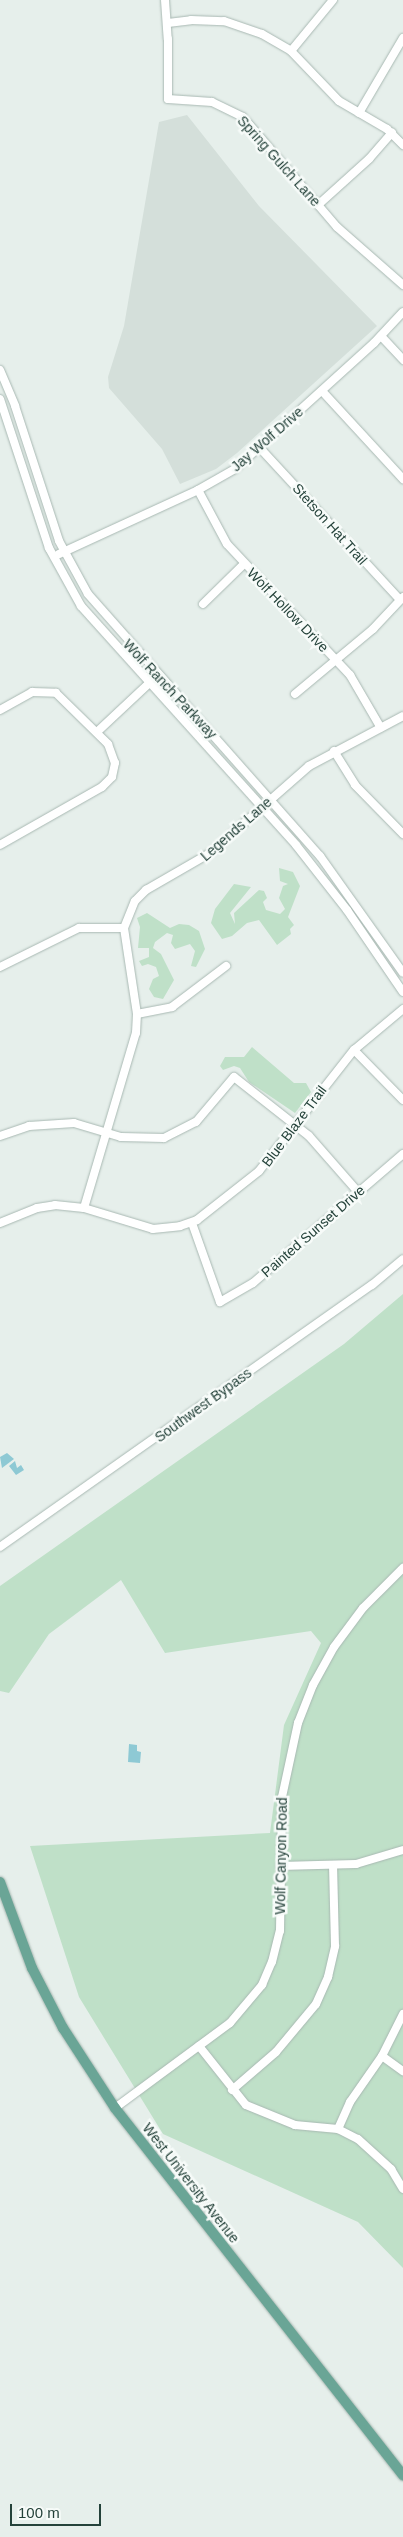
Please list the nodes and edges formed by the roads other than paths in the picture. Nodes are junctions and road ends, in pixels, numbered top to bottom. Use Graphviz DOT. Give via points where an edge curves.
graph roads {
  1 [pos="164,0"];
  2 [pos="333,0"];
  3 [pos="168,24"];
  4 [pos="403,38"];
  5 [pos="291,51"];
  6 [pos="359,113"];
  7 [pos="392,133"];
  8 [pos="403,145"];
  9 [pos="318,205"];
  10 [pos="403,285"];
  11 [pos="403,312"];
  12 [pos="381,336"];
  13 [pos="403,360"];
  14 [pos="0,370"];
  15 [pos="322,391"];
  16 [pos="0,399"];
  17 [pos="259,447"];
  18 [pos="403,479"];
  19 [pos="198,490"];
  20 [pos="64,552"];
  21 [pos="53,556"];
  22 [pos="244,564"];
  23 [pos="402,599"];
  24 [pos="203,604"];
  25 [pos="337,661"];
  26 [pos="158,675"];
  27 [pos="150,683"];
  28 [pos="296,694"];
  29 [pos="0,710"];
  30 [pos="403,716"];
  31 [pos="381,728"];
  32 [pos="97,732"];
  33 [pos="334,751"];
  34 [pos="271,798"];
  35 [pos="263,806"];
  36 [pos="402,830"];
  37 [pos="0,845"];
  38 [pos="124,928"];
  39 [pos="226,966"];
  40 [pos="0,967"];
  41 [pos="403,973"];
  42 [pos="403,992"];
  43 [pos="403,1009"];
  44 [pos="137,1014"];
  45 [pos="354,1050"];
  46 [pos="403,1100"];
  47 [pos="294,1125"];
  48 [pos="106,1132"];
  49 [pos="0,1136"];
  50 [pos="403,1154"];
  51 [pos="358,1192"];
  52 [pos="84,1208"];
  53 [pos="0,1223"];
  54 [pos="192,1223"];
  55 [pos="403,1259"];
  56 [pos="0,1547"];
  57 [pos="403,1568"];
  58 [pos="403,1850"];
  59 [pos="280,1866"];
  60 [pos="333,1866"];
  61 [pos="0,1882"];
  62 [pos="2,1900"];
  63 [pos="403,2014"];
  64 [pos="199,2046"];
  65 [pos="382,2056"];
  66 [pos="403,2070"];
  67 [pos="232,2090"];
  68 [pos="115,2108"];
  69 [pos="338,2129"];
  70 [pos="403,2189"];
  71 [pos="403,2475"];
  1 -- 3 [label="street, Spring Gulch Lane"];
  2 -- 5 [label="street"];
  3 -- 5 [label="street" via="191,20 224,21 262,34"];
  3 -- 9 [label="street, Spring Gulch Lane" via="168,100 212,102 242,117"];
  4 -- 6 [label="street"];
  5 -- 6 [label="street" via="328,92"];
  6 -- 7 [label="street"];
  7 -- 8 [label="street"];
  7 -- 9 [label="street" via="369,159"];
  9 -- 10 [label="street, Spring Gulch Lane" via="337,227"];
  11 -- 12 [label="street, Jay Wolf Drive"];
  12 -- 13 [label="street"];
  12 -- 15 [label="street, Jay Wolf Drive"];
  14 -- 20 [label="street, Wolf Ranch Parkway"];
  15 -- 17 [label="street, Jay Wolf Drive"];
  15 -- 18 [label="street"];
  16 -- 21 [label="street, Wolf Ranch Parkway"];
  17 -- 19 [label="street, Jay Wolf Drive" via="235,469"];
  17 -- 23 [label="street, Stetson Hat Trail"];
  19 -- 20 [label="street, Jay Wolf Drive"];
  19 -- 22 [label="street, Wolf Hollow Drive" via="220,534"];
  20 -- 21 [label="street, Jay Wolf Drive"];
  20 -- 26 [label="street, Wolf Ranch Parkway" via="99,610"];
  21 -- 27 [label="street, Wolf Ranch Parkway" via="88,615"];
  22 -- 24 [label="street"];
  22 -- 25 [label="street, Wolf Hollow Drive"];
  23 -- 25 [label="street"];
  25 -- 28 [label="street"];
  25 -- 31 [label="street, Wolf Hollow Drive" via="359,686"];
  26 -- 27 [label="street"];
  26 -- 34 [label="street, Wolf Ranch Parkway"];
  27 -- 32 [label="street"];
  27 -- 35 [label="street, Wolf Ranch Parkway"];
  29 -- 32 [label="street" via="32,692 53,692 62,696"];
  30 -- 31 [label="street, Legends Lane"];
  31 -- 33 [label="street, Legends Lane"];
  32 -- 37 [label="street" via="115,756 114,770 108,782"];
  33 -- 34 [label="street, Legends Lane"];
  33 -- 36 [label="street" via="355,785"];
  34 -- 35 [label="street, Legends Lane"];
  34 -- 41 [label="street, Wolf Ranch Parkway" via="330,869"];
  35 -- 38 [label="street, Legends Lane" via="201,860 146,890 131,908"];
  35 -- 42 [label="street, Wolf Ranch Parkway" via="325,881"];
  38 -- 40 [label="street" via="79,928"];
  38 -- 44 [label="street"];
  39 -- 44 [label="street" via="172,1007"];
  43 -- 45 [label="street, Blue Blaze Trail"];
  44 -- 48 [label="street" via="132,1049"];
  45 -- 46 [label="street"];
  45 -- 47 [label="street, Blue Blaze Trail"];
  47 -- 48 [label="street" via="234,1077 207,1112 175,1134 138,1140"];
  47 -- 51 [label="street" via="309,1136"];
  47 -- 54 [label="street, Blue Blaze Trail" via="259,1171"];
  48 -- 49 [label="street" via="74,1123 45,1124"];
  48 -- 52 [label="street"];
  50 -- 51 [label="street, Painted Sunset Drive"];
  51 -- 54 [label="street, Painted Sunset Drive" via="253,1283 220,1302"];
  52 -- 53 [label="street, Blue Blaze Trail" via="46,1206"];
  52 -- 54 [label="street, Blue Blaze Trail" via="153,1229"];
  55 -- 56 [label="street, Southwest Bypass" via="372,1285"];
  57 -- 59 [label="street, Wolf Canyon Road" via="362,1608 334,1647 313,1685 298,1723 286,1773 280,1822"];
  58 -- 60 [label="street" via="377,1860"];
  59 -- 60 [label="street"];
  59 -- 64 [label="street, Wolf Canyon Road" via="280,1931 268,1973 243,2011"];
  60 -- 67 [label="street" via="334,1946 320,1995 301,2025 276,2052"];
  61 -- 62 [label="main road, West University Avenue"];
  62 -- 68 [label="main road, West University Avenue" via="63,2028"];
  63 -- 65 [label="street"];
  64 -- 67 [label="street"];
  64 -- 68 [label="street, Wolf Canyon Road"];
  65 -- 66 [label="street"];
  65 -- 69 [label="street" via="350,2102"];
  67 -- 69 [label="street" via="246,2105 268,2116 295,2125"];
  68 -- 71 [label="main road, West University Avenue"];
  69 -- 70 [label="street" via="374,2151"];
}
